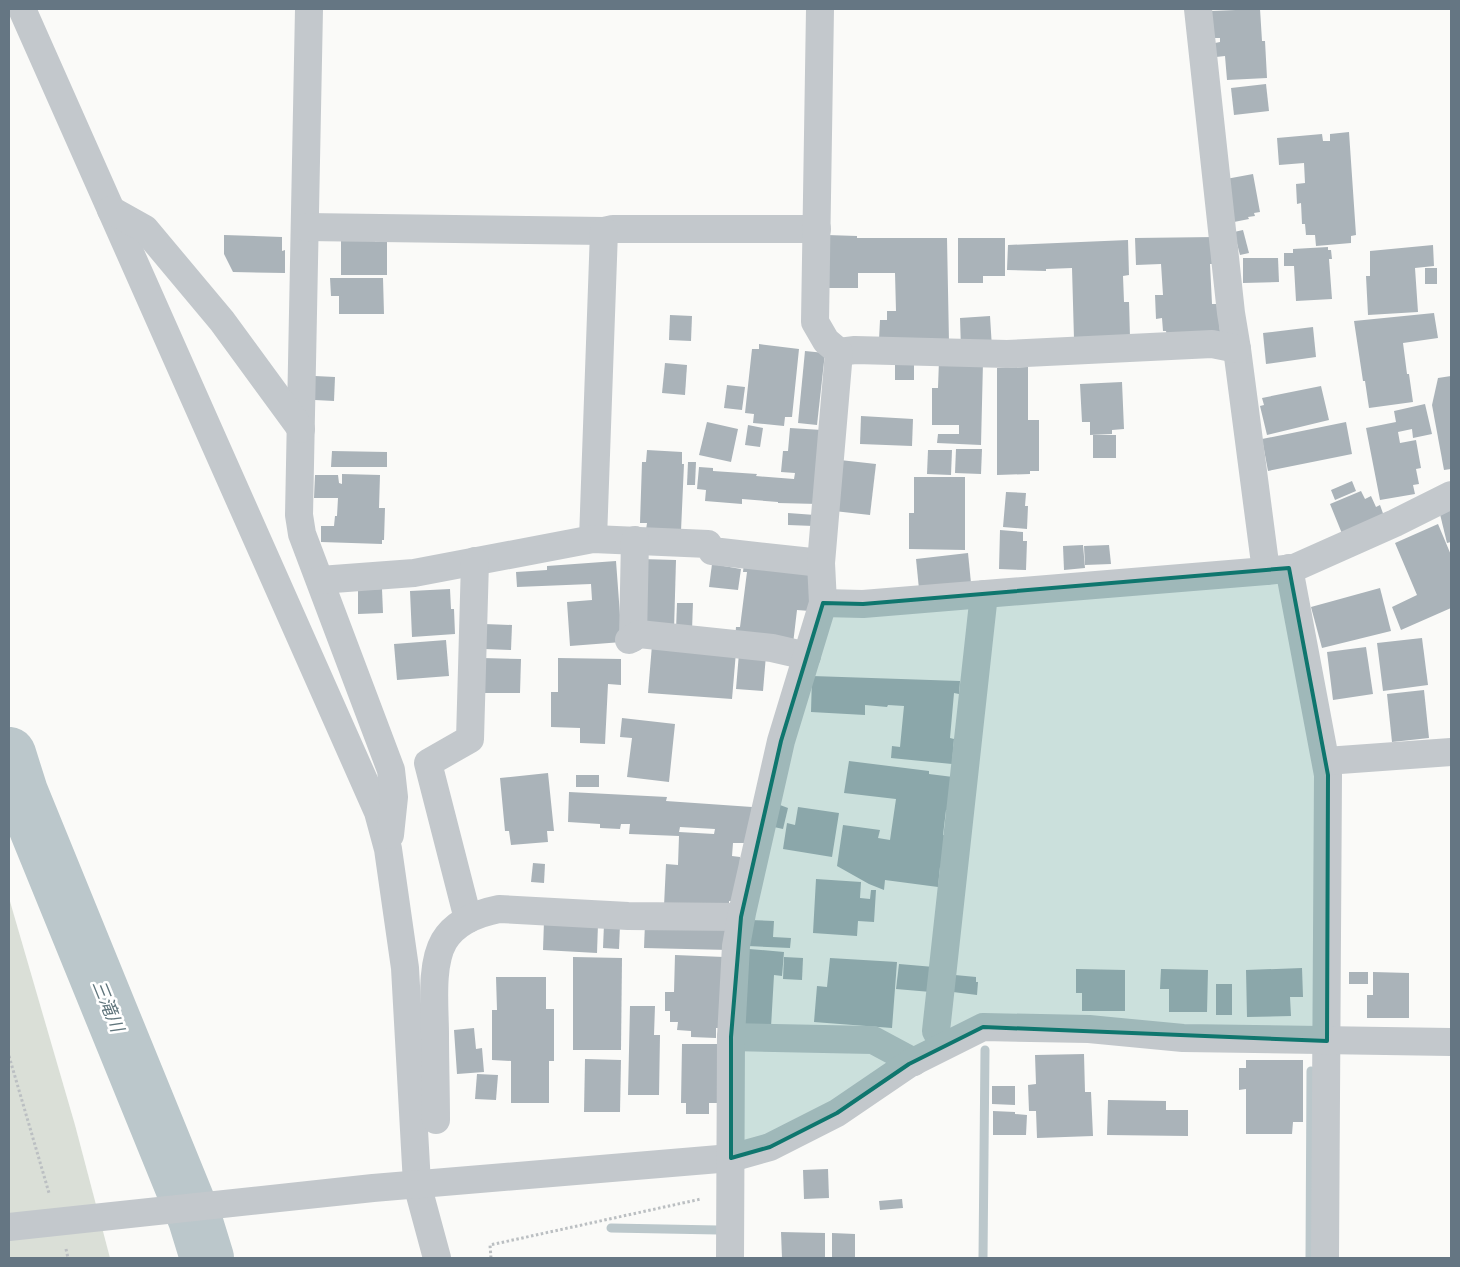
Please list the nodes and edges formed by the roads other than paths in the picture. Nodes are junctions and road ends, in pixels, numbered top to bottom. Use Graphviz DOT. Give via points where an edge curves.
graph roads {
  1 [pos="22,9"];
  2 [pos="309,9"];
  3 [pos="820,9"];
  4 [pos="1198,9"];
  5 [pos="111,210"];
  6 [pos="306,227"];
  7 [pos="817,229"];
  8 [pos="604,231"];
  9 [pos="1238,350"];
  10 [pos="839,352"];
  11 [pos="301,429"];
  12 [pos="1451,495"];
  13 [pos="594,539"];
  14 [pos="635,540"];
  15 [pos="476,561"];
  16 [pos="821,563"];
  17 [pos="1278,570"];
  18 [pos="320,580"];
  19 [pos="984,594"];
  20 [pos="823,604"];
  21 [pos="807,656"];
  22 [pos="1451,752"];
  23 [pos="1326,761"];
  24 [pos="388,849"];
  25 [pos="741,917"];
  26 [pos="468,919"];
  27 [pos="731,1037"];
  28 [pos="1327,1041"];
  29 [pos="1451,1042"];
  30 [pos="944,1046"];
  31 [pos="914,1062"];
  32 [pos="436,1120"];
  33 [pos="731,1158"];
  34 [pos="417,1184"];
  35 [pos="9,1227"];
  36 [pos="438,1258"];
  37 [pos="730,1258"];
  38 [pos="1325,1258"];
  1 -- 5 [label="street"];
  2 -- 6 [label="street"];
  3 -- 7 [label="street"];
  4 -- 9 [label="street" via="1231,313"];
  5 -- 11 [label="street" via="145,229 222,321"];
  5 -- 24 [label="street" via="363,776 378,812"];
  6 -- 8 [label="street"];
  6 -- 11 [label="street"];
  7 -- 8 [label="street" via="613,228"];
  7 -- 10 [label="street" via="815,322 826,340"];
  8 -- 13 [label="street"];
  9 -- 10 [label="street" via="1212,344 1007,354"];
  9 -- 17 [label="street"];
  10 -- 16 [label="street"];
  11 -- 18 [label="street" via="299,516 302,534"];
  12 -- 17 [label="street" via="1294,568"];
  13 -- 14 [label="street"];
  13 -- 15 [label="street"];
  14 -- 16 [label="street" via="708,544 712,552"];
  14 -- 21 [label="street" via="631,639 639,634 772,648"];
  15 -- 18 [label="street" via="414,573"];
  15 -- 26 [label="street" via="470,739 428,762"];
  16 -- 20 [label="street"];
  17 -- 19 [label="street"];
  17 -- 23 [label="street"];
  18 -- 24 [label="street" via="391,770 394,797"];
  19 -- 20 [label="street"];
  19 -- 30 [label="street" via="936,1031"];
  20 -- 21 [label="street"];
  21 -- 25 [label="street" via="782,741"];
  22 -- 23 [label="street"];
  23 -- 28 [label="street"];
  24 -- 34 [label="street" via="405,968"];
  25 -- 26 [label="street" via="628,916 499,909"];
  25 -- 27 [label="street" via="736,946"];
  26 -- 32 [label="street" via="444,940 438,957 435,987"];
  27 -- 31 [label="street" via="873,1040"];
  27 -- 33 [label="street"];
  28 -- 29 [label="street"];
  28 -- 30 [label="street" via="1183,1038 1089,1029 983,1027"];
  28 -- 38 [label="street"];
  30 -- 31 [label="street"];
  31 -- 33 [label="street" via="837,1113 770,1147"];
  33 -- 34 [label="street"];
  33 -- 37 [label="street"];
  34 -- 35 [label="street"];
  34 -- 36 [label="street"];
}
